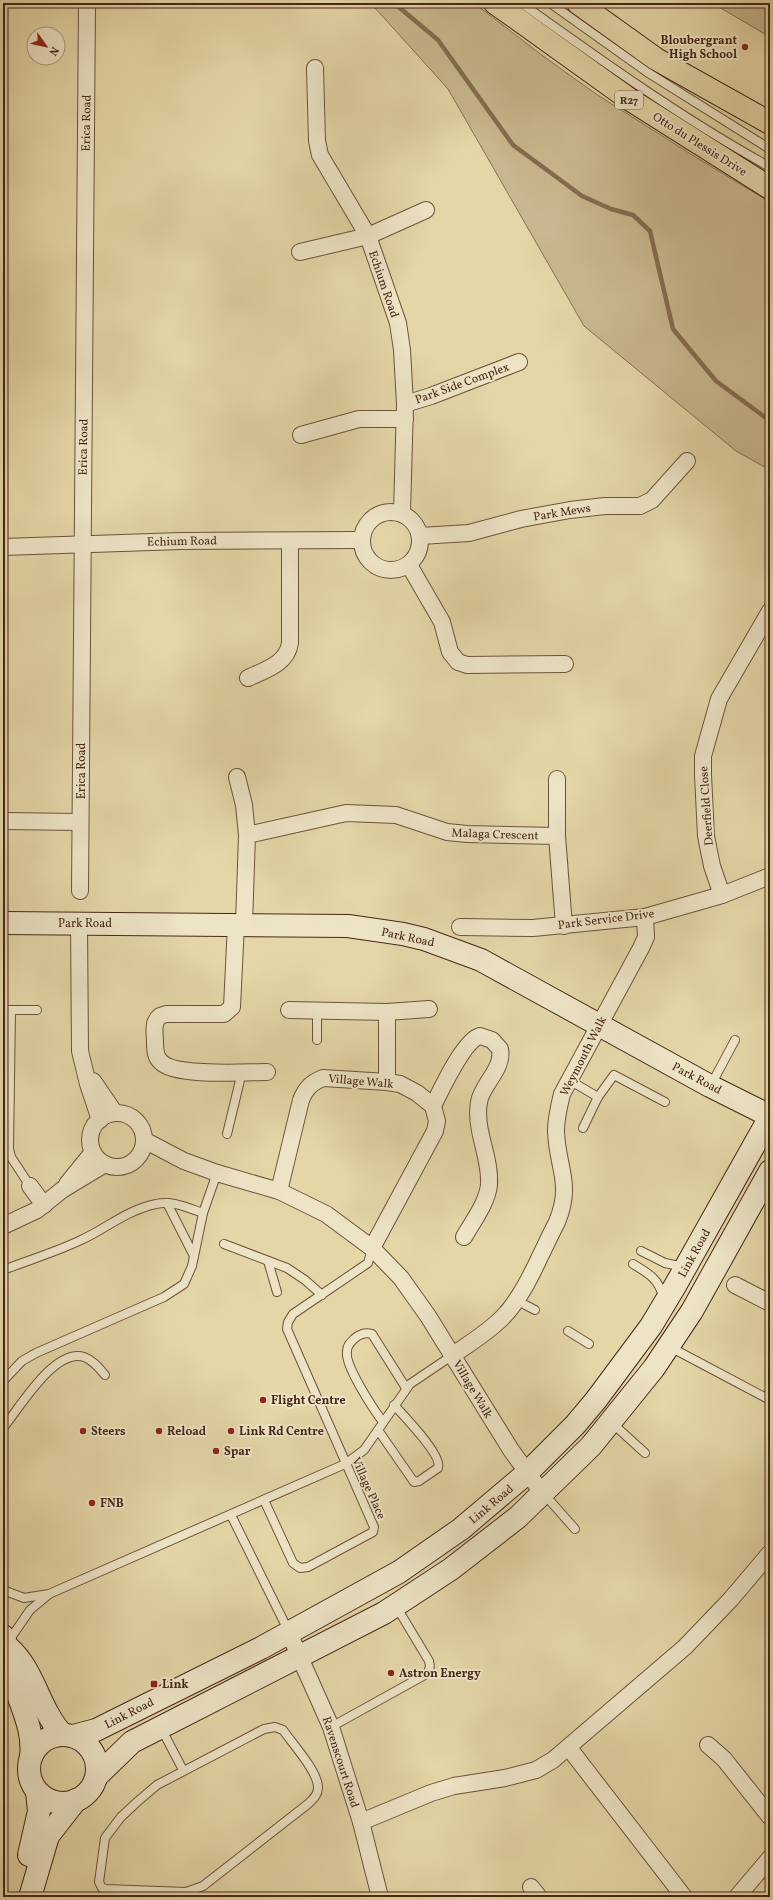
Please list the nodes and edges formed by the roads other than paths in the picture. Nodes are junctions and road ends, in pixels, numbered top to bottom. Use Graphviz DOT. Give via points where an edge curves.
graph roads {
  1 [pos="87,3"];
  2 [pos="495,3"];
  3 [pos="521,3"];
  4 [pos="550,3"];
  5 [pos="578,3"];
  6 [pos="315,68"];
  7 [pos="770,123"];
  8 [pos="770,149"];
  9 [pos="770,167"];
  10 [pos="770,188"];
  11 [pos="426,210"];
  12 [pos="368,236"];
  13 [pos="300,252"];
  14 [pos="519,362"];
  15 [pos="405,411"];
  16 [pos="301,435"];
  17 [pos="687,461"];
  18 [pos="402,513"];
  19 [pos="420,536"];
  20 [pos="361,540"];
  21 [pos="290,541"];
  22 [pos="82,543"];
  23 [pos="3,547"];
  24 [pos="409,565"];
  25 [pos="770,611"];
  26 [pos="565,664"];
  27 [pos="248,678"];
  28 [pos="237,777"];
  29 [pos="557,779"];
  30 [pos="3,821"];
  31 [pos="80,822"];
  32 [pos="247,835"];
  33 [pos="557,836"];
  34 [pos="770,876"];
  35 [pos="80,890"];
  36 [pos="722,895"];
  37 [pos="645,916"];
  38 [pos="3,923"];
  39 [pos="79,923"];
  40 [pos="240,924"];
  41 [pos="564,926"];
  42 [pos="460,927"];
  43 [pos="429,1009"];
  44 [pos="7,1010"];
  45 [pos="37,1010"];
  46 [pos="289,1010"];
  47 [pos="318,1010"];
  48 [pos="387,1012"];
  49 [pos="599,1024"];
  50 [pos="317,1040"];
  51 [pos="735,1040"];
  52 [pos="242,1072"];
  53 [pos="267,1072"];
  54 [pos="87,1073"];
  55 [pos="569,1080"];
  56 [pos="387,1082"];
  57 [pos="710,1086"];
  58 [pos="598,1097"];
  59 [pos="666,1102"];
  60 [pos="433,1106"];
  61 [pos="114,1113"];
  62 [pos="770,1116"];
  63 [pos="100,1120"];
  64 [pos="583,1128"];
  65 [pos="227,1134"];
  66 [pos="144,1140"];
  67 [pos="93,1152"];
  68 [pos="138,1157"];
  69 [pos="184,1161"];
  70 [pos="105,1164"];
  71 [pos="770,1171"];
  72 [pos="217,1173"];
  73 [pos="30,1186"];
  74 [pos="62,1190"];
  75 [pos="279,1192"];
  76 [pos="167,1203"];
  77 [pos="44,1205"];
  78 [pos="203,1213"];
  79 [pos="3,1226"];
  80 [pos="464,1237"];
  81 [pos="224,1244"];
  82 [pos="372,1248"];
  83 [pos="641,1251"];
  84 [pos="194,1256"];
  85 [pos="268,1261"];
  86 [pos="633,1264"];
  87 [pos="686,1267"];
  88 [pos="3,1270"];
  89 [pos="735,1285"];
  90 [pos="277,1292"];
  91 [pos="322,1295"];
  92 [pos="516,1300"];
  93 [pos="770,1303"];
  94 [pos="665,1304"];
  95 [pos="535,1310"];
  96 [pos="568,1331"];
  97 [pos="589,1344"];
  98 [pos="669,1346"];
  99 [pos="453,1355"];
  100 [pos="105,1375"];
  101 [pos="4,1380"];
  102 [pos="406,1388"];
  103 [pos="770,1400"];
  104 [pos="394,1406"];
  105 [pos="611,1422"];
  106 [pos="381,1426"];
  107 [pos="3,1428"];
  108 [pos="645,1454"];
  109 [pos="345,1464"];
  110 [pos="527,1473"];
  111 [pos="543,1494"];
  112 [pos="264,1500"];
  113 [pos="231,1514"];
  114 [pos="575,1529"];
  115 [pos="770,1553"];
  116 [pos="3,1590"];
  117 [pos="49,1594"];
  118 [pos="395,1605"];
  119 [pos="289,1633"];
  120 [pos="6,1642"];
  121 [pos="300,1656"];
  122 [pos="331,1727"];
  123 [pos="161,1728"];
  124 [pos="68,1735"];
  125 [pos="708,1745"];
  126 [pos="569,1748"];
  127 [pos="31,1757"];
  128 [pos="183,1770"];
  129 [pos="97,1776"];
  130 [pos="37,1792"];
  131 [pos="76,1800"];
  132 [pos="770,1817"];
  133 [pos="361,1822"];
  134 [pos="770,1858"];
  135 [pos="18,1897"];
  136 [pos="30,1897"];
  137 [pos="380,1897"];
  138 [pos="684,1897"];
  139 [pos="737,1897"];
  1 -- 22 [label="street, Erica Road"];
  2 -- 10 [label="main road, Otto du Plessis Drive / R27" via="629,99"];
  3 -- 9 [label="lane" via="635,84"];
  4 -- 8 [label="lane" via="647,72"];
  5 -- 7 [label="main road" via="656,59"];
  6 -- 12 [label="street, Echium Road" via="316,141 320,155"];
  11 -- 12 [label="street"];
  12 -- 13 [label="street"];
  12 -- 15 [label="street, Echium Road" via="400,334"];
  14 -- 15 [label="street, Park Side Complex" via="431,396"];
  15 -- 16 [label="street, Park Side Complex" via="359,419"];
  15 -- 18 [label="street, Echium Road"];
  17 -- 19 [label="street, Park Mews" via="652,500 640,506 570,510 521,519 469,533"];
  18 -- 19 [label="street" via="414,523"];
  18 -- 20 [label="street" via="392,511 374,516 365,527"];
  19 -- 24 [label="street" via="420,548"];
  20 -- 21 [label="street, Echium Road"];
  20 -- 24 [label="street" via="362,550 373,565 391,571"];
  21 -- 22 [label="street, Echium Road"];
  21 -- 27 [label="street" via="290,648 282,660"];
  22 -- 23 [label="street, Echium Road"];
  22 -- 31 [label="street, Erica Road"];
  24 -- 26 [label="street" via="442,622 450,652 458,662 467,665"];
  25 -- 36 [label="street, Deerfield Close" via="719,699 703,756 706,836 712,866"];
  28 -- 32 [label="street"];
  29 -- 33 [label="street"];
  30 -- 31 [label="street"];
  31 -- 35 [label="street, Erica Road"];
  32 -- 33 [label="street, Malaga Crescent" via="360,812 396,815 447,832"];
  32 -- 40 [label="street"];
  33 -- 41 [label="street"];
  34 -- 36 [label="street, Park Service Drive"];
  36 -- 37 [label="street, Park Service Drive"];
  37 -- 41 [label="street, Park Service Drive"];
  37 -- 49 [label="street, Weymouth Walk" via="646,938"];
  38 -- 39 [label="street, Park Road"];
  39 -- 40 [label="street, Park Road"];
  39 -- 54 [label="street" via="80,1051"];
  40 -- 49 [label="street, Park Road" via="348,926 424,939 481,960"];
  40 -- 52 [label="street" via="232,1006 229,1011 224,1014 166,1014 158,1018 154,1026 156,1053 161,1063 167,1067 184,1072"];
  41 -- 42 [label="street, Park Service Drive"];
  43 -- 48 [label="street"];
  44 -- 45 [label="lane"];
  44 -- 73 [label="lane" via="9,1149"];
  46 -- 47 [label="street"];
  47 -- 48 [label="street"];
  47 -- 50 [label="lane"];
  48 -- 56 [label="street"];
  49 -- 55 [label="street, Weymouth Walk"];
  49 -- 57 [label="street, Park Road"];
  51 -- 57 [label="lane"];
  52 -- 53 [label="street"];
  52 -- 65 [label="lane"];
  54 -- 61 [label="street"];
  54 -- 63 [label="street"];
  55 -- 58 [label="lane"];
  55 -- 92 [label="street, Weymouth Walk" via="557,1112 556,1132 565,1181 563,1209"];
  56 -- 60 [label="street, Village Walk" via="400,1084"];
  56 -- 75 [label="street, Village Walk" via="323,1078 309,1086 301,1100"];
  57 -- 62 [label="street, Park Road"];
  58 -- 59 [label="lane" via="611,1077 616,1075"];
  58 -- 64 [label="lane"];
  60 -- 80 [label="street" via="447,1078 472,1040 480,1036 492,1040 500,1049 500,1060 482,1093 478,1110 489,1185 486,1198"];
  60 -- 82 [label="street" via="437,1121 435,1131"];
  61 -- 63 [label="street"];
  61 -- 66 [label="street" via="135,1120 140,1126"];
  62 -- 87 [label="street, Link Road"];
  63 -- 67 [label="street" via="94,1126 91,1135"];
  66 -- 68 [label="street" via="143,1149"];
  66 -- 69 [label="street, Village Walk"];
  67 -- 70 [label="street"];
  67 -- 74 [label="street"];
  68 -- 69 [label="street, Village Walk"];
  68 -- 70 [label="street" via="132,1163 123,1166"];
  69 -- 72 [label="street, Village Walk"];
  70 -- 74 [label="street"];
  71 -- 98 [label="street" via="701,1295"];
  72 -- 75 [label="street, Village Walk"];
  72 -- 78 [label="lane"];
  73 -- 77 [label="street"];
  74 -- 77 [label="street"];
  75 -- 82 [label="street, Village Walk" via="326,1214"];
  76 -- 78 [label="lane"];
  76 -- 84 [label="lane"];
  76 -- 88 [label="lane" via="141,1209 80,1240"];
  77 -- 79 [label="street"];
  78 -- 84 [label="lane"];
  81 -- 85 [label="lane"];
  82 -- 91 [label="lane" via="368,1263"];
  82 -- 99 [label="street, Village Walk" via="401,1278"];
  83 -- 87 [label="lane" via="665,1263"];
  84 -- 101 [label="lane" via="188,1278 176,1290 36,1352 22,1361"];
  85 -- 90 [label="lane"];
  85 -- 91 [label="lane" via="286,1268"];
  86 -- 94 [label="lane" via="656,1280 661,1287"];
  87 -- 94 [label="street, Link Road"];
  89 -- 93 [label="street"];
  91 -- 109 [label="lane, Village Place" via="293,1314 287,1329"];
  92 -- 95 [label="lane"];
  92 -- 99 [label="street, Weymouth Walk" via="503,1317 485,1333"];
  94 -- 110 [label="street, Link Road" via="610,1382 575,1425"];
  96 -- 97 [label="lane"];
  98 -- 103 [label="lane"];
  98 -- 105 [label="street" via="638,1390"];
  99 -- 102 [label="lane" via="428,1370"];
  99 -- 110 [label="street, Village Walk" via="475,1394"];
  100 -- 107 [label="lane" via="91,1360 84,1357 68,1358 37,1383"];
  102 -- 104 [label="lane"];
  102 -- 106 [label="lane" via="372,1334 364,1334 350,1343 347,1356 353,1373"];
  104 -- 106 [label="lane"];
  104 -- 106 [label="lane" via="428,1445 439,1461 439,1467 419,1481 413,1481"];
  105 -- 108 [label="lane"];
  105 -- 111 [label="street"];
  106 -- 109 [label="lane" via="364,1450"];
  109 -- 112 [label="lane"];
  109 -- 112 [label="lane, Village Place" via="374,1530 372,1534 308,1567 300,1568 293,1563"];
  110 -- 111 [label="street, Village Walk"];
  110 -- 119 [label="street, Link Road" via="474,1519 434,1548 376,1586"];
  111 -- 114 [label="lane"];
  111 -- 118 [label="street" via="474,1553"];
  112 -- 113 [label="lane"];
  113 -- 117 [label="lane"];
  113 -- 119 [label="lane"];
  115 -- 126 [label="street" via="703,1630"];
  116 -- 117 [label="lane" via="24,1598"];
  117 -- 120 [label="lane" via="30,1610"];
  118 -- 121 [label="street"];
  118 -- 122 [label="lane" via="430,1661 429,1671"];
  119 -- 121 [label="street, Ravenscourt Road"];
  119 -- 124 [label="street, Link Road" via="96,1730"];
  120 -- 124 [label="street" via="26,1668 48,1712"];
  120 -- 127 [label="street" via="15,1686 28,1720 32,1739"];
  121 -- 122 [label="street, Ravenscourt Road"];
  121 -- 123 [label="street"];
  122 -- 133 [label="street, Ravenscourt Road"];
  123 -- 128 [label="lane"];
  123 -- 129 [label="street" via="124,1747"];
  124 -- 127 [label="street" via="53,1736 44,1741"];
  124 -- 129 [label="street" via="81,1739 93,1751"];
  125 -- 132 [label="street" via="724,1759"];
  126 -- 133 [label="street" via="536,1770 454,1786"];
  126 -- 138 [label="street"];
  127 -- 130 [label="street" via="30,1775"];
  128 -- 128 [label="lane" via="264,1729 275,1727 283,1730 314,1775 318,1789 308,1804 195,1890 186,1892 104,1889 99,1882 105,1838 109,1830 157,1784"];
  129 -- 131 [label="street" via="86,1795"];
  130 -- 131 [label="street" via="55,1802 66,1803"];
  130 -- 135 [label="street" via="38,1816"];
  131 -- 136 [label="street" via="48,1836"];
  133 -- 137 [label="street, Ravenscourt Road"];
  134 -- 139 [label="street"];
}
